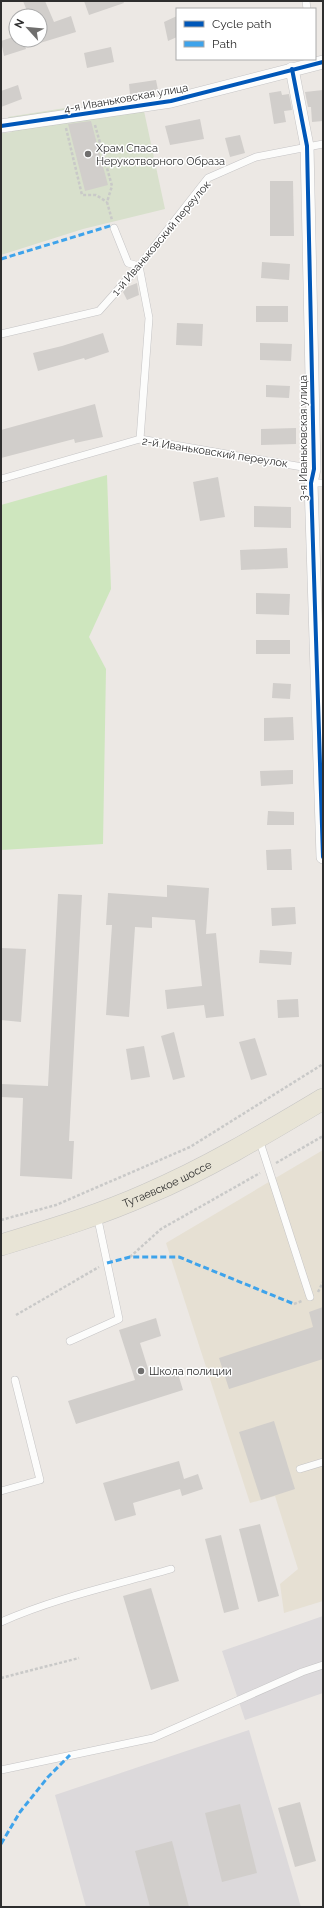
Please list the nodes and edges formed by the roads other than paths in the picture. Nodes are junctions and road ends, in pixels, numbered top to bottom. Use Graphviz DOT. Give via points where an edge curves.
graph roads {
  1 [pos="318,60"];
  2 [pos="292,69"];
  3 [pos="1,126"];
  4 [pos="323,144"];
  5 [pos="307,146"];
  6 [pos="114,228"];
  7 [pos="138,266"];
  8 [pos="1,334"];
  9 [pos="140,439"];
  10 [pos="314,469"];
  11 [pos="1,479"];
  12 [pos="317,483"];
  13 [pos="323,857"];
  14 [pos="323,1099"];
  15 [pos="258,1137"];
  16 [pos="97,1215"];
  17 [pos="1,1245"];
  18 [pos="310,1297"];
  19 [pos="70,1341"];
  20 [pos="15,1380"];
  21 [pos="323,1462"];
  22 [pos="300,1470"];
  23 [pos="1,1491"];
  24 [pos="171,1569"];
  25 [pos="1,1622"];
  26 [pos="323,1666"];
  27 [pos="1,1770"];
  1 -- 2 [label="street, 4-я Иваньковская улица"];
  2 -- 3 [label="street, 4-я Иваньковская улица" via="171,101"];
  2 -- 5 [label="street, 3-я Иваньковская улица"];
  4 -- 5 [label="lane, 1-й Иваньковский переулок"];
  5 -- 7 [label="lane, 1-й Иваньковский переулок" via="256,157 208,178"];
  5 -- 10 [label="street, 3-я Иваньковская улица"];
  6 -- 7 [label="lane" via="128,263"];
  7 -- 8 [label="lane, 1-й Иваньковский переулок" via="99,311"];
  7 -- 9 [label="lane" via="149,318"];
  9 -- 10 [label="lane, 2-й Иваньковский переулок"];
  9 -- 11 [label="lane, 2-й Иваньковский переулок"];
  10 -- 12 [label="street, 3-я Иваньковская улица"];
  12 -- 13 [label="street, 3-я Иваньковская улица"];
  14 -- 15 [label="main road, Тутаевское шоссе"];
  15 -- 16 [label="main road, Тутаевское шоссе" via="148,1194"];
  15 -- 18 [label="lane"];
  16 -- 17 [label="main road, Тутаевское шоссе"];
  16 -- 19 [label="lane" via="119,1319"];
  20 -- 23 [label="lane" via="40,1480"];
  21 -- 22 [label="lane"];
  24 -- 25 [label="lane" via="72,1597"];
  26 -- 27 [label="lane" via="302,1672 152,1738"];
}
